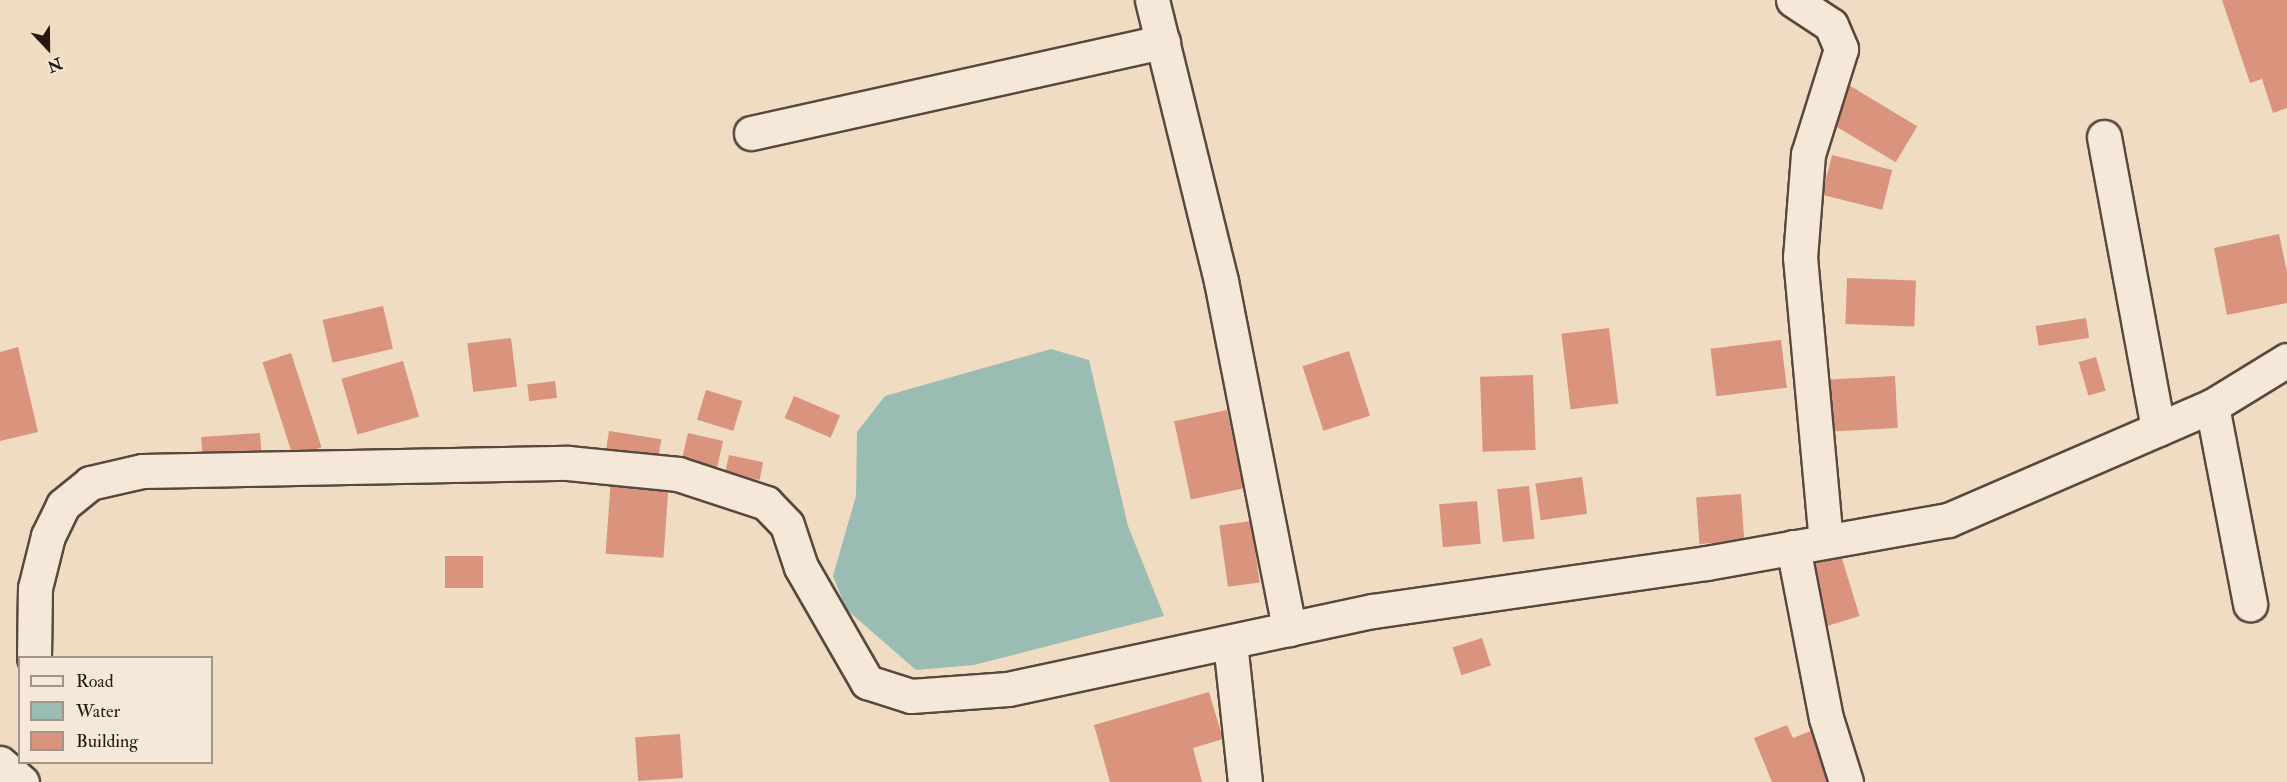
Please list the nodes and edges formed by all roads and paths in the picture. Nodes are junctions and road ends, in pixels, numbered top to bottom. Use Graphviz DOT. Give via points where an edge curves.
graph roads {
  1 [pos="1152,0"];
  2 [pos="1793,0"];
  3 [pos="1163,42"];
  4 [pos="751,133"];
  5 [pos="2104,136"];
  6 [pos="2287,360"];
  7 [pos="2212,406"];
  8 [pos="2158,429"];
  9 [pos="1826,541"];
  10 [pos="1793,547"];
  11 [pos="2250,604"];
  12 [pos="1288,629"];
  13 [pos="1230,642"];
  14 [pos="34,656"];
  15 [pos="0,763"];
  16 [pos="32,764"];
  17 [pos="22,782"];
  18 [pos="31,782"];
  19 [pos="1245,782"];
  20 [pos="1846,782"];
  1 -- 3 [label="main road"];
  2 -- 9 [label="main road" via="1831,25 1841,49 1808,154 1800,256"];
  3 -- 4 [label="main road"];
  3 -- 12 [label="main road" via="1221,281"];
  5 -- 8 [label="main road"];
  6 -- 7 [label="main road"];
  7 -- 8 [label="main road"];
  7 -- 11 [label="main road"];
  8 -- 9 [label="main road" via="1948,519"];
  9 -- 10 [label="main road"];
  10 -- 12 [label="main road" via="1373,611"];
  10 -- 20 [label="main road" via="1826,718"];
  12 -- 13 [label="main road"];
  13 -- 14 [label="main road" via="1008,689 911,696 867,682 801,567 787,525 766,503 678,474 568,463 392,465 142,471 90,483 63,505 48,536 35,588"];
  13 -- 19 [label="main road"];
  15 -- 17 [label="main road"];
  16 -- 18 [label="main road"];
}
